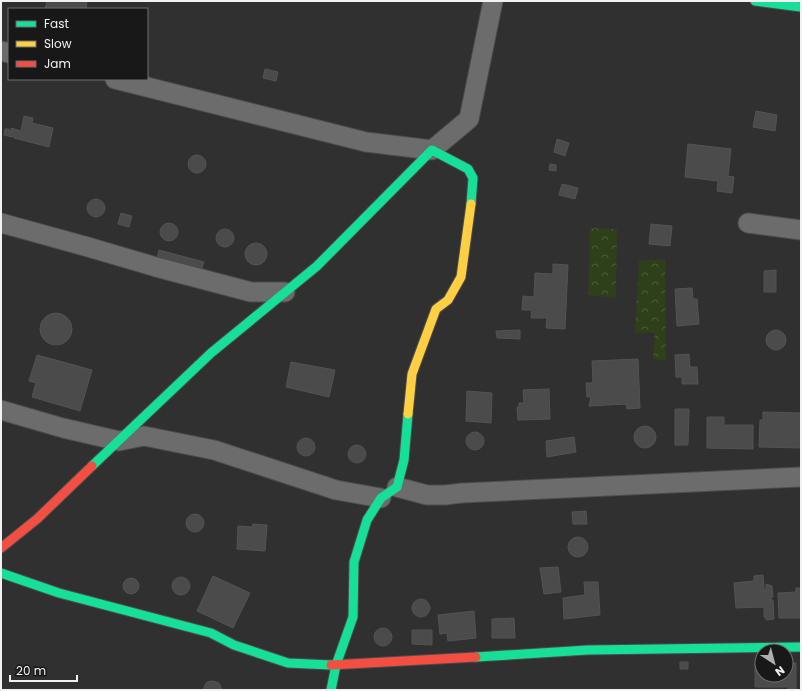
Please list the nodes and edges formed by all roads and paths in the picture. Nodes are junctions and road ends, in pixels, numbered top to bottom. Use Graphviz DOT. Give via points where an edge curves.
graph roads {
  1 [pos="493,1"];
  2 [pos="755,1"];
  3 [pos="801,7"];
  4 [pos="119,80"];
  5 [pos="432,150"];
  6 [pos="1,223"];
  7 [pos="748,223"];
  8 [pos="801,230"];
  9 [pos="285,292"];
  10 [pos="1,410"];
  11 [pos="119,441"];
  12 [pos="801,478"];
  13 [pos="397,488"];
  14 [pos="381,498"];
  15 [pos="1,548"];
  16 [pos="1,573"];
  17 [pos="801,647"];
  18 [pos="336,665"];
  19 [pos="331,690"];
  1 -- 5 [label="street" via="469,119"];
  2 -- 3 [label="street"];
  4 -- 5 [label="street" via="366,142"];
  5 -- 9 [label="street" via="318,266"];
  5 -- 13 [label="street" via="468,169 473,178 470,216 461,277 448,300 436,309 412,374 404,460"];
  6 -- 9 [label="street" via="251,292"];
  7 -- 8 [label="street"];
  9 -- 11 [label="street" via="212,353"];
  10 -- 11 [label="street"];
  11 -- 14 [label="street" via="144,436 214,450 336,490"];
  11 -- 15 [label="street" via="37,519"];
  12 -- 13 [label="street" via="462,492 445,495 427,495"];
  13 -- 14 [label="street"];
  14 -- 18 [label="street" via="366,520 354,562 353,617"];
  16 -- 18 [label="street" via="59,593 211,633 234,645 288,663"];
  17 -- 18 [label="street" via="588,650"];
  18 -- 19 [label="street"];
}
